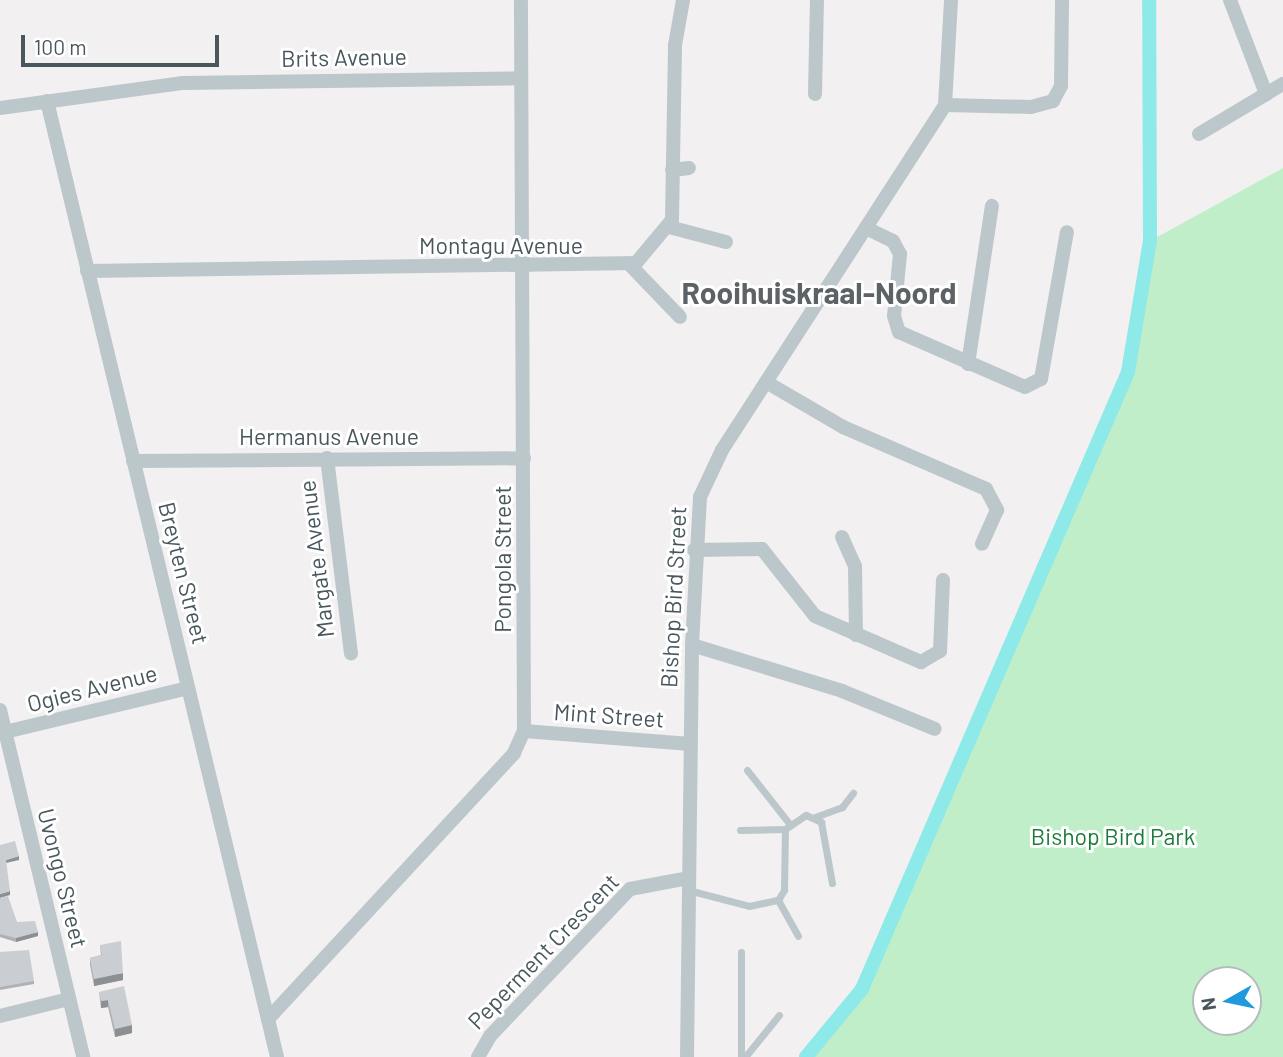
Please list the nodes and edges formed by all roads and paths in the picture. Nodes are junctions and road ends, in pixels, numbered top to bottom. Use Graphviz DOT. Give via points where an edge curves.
graph roads {
  1 [pos="521,0"];
  2 [pos="682,0"];
  3 [pos="817,0"];
  4 [pos="951,0"];
  5 [pos="1062,0"];
  6 [pos="1230,0"];
  7 [pos="521,78"];
  8 [pos="1283,84"];
  9 [pos="815,94"];
  10 [pos="1266,94"];
  11 [pos="47,101"];
  12 [pos="944,105"];
  13 [pos="0,108"];
  14 [pos="1199,134"];
  15 [pos="689,168"];
  16 [pos="672,170"];
  17 [pos="992,206"];
  18 [pos="669,227"];
  19 [pos="866,228"];
  20 [pos="1067,232"];
  21 [pos="726,242"];
  22 [pos="630,265"];
  23 [pos="522,267"];
  24 [pos="87,271"];
  25 [pos="680,317"];
  26 [pos="968,364"];
  27 [pos="766,382"];
  28 [pos="327,458"];
  29 [pos="524,458"];
  30 [pos="133,461"];
  31 [pos="842,537"];
  32 [pos="982,544"];
  33 [pos="694,550"];
  34 [pos="943,580"];
  35 [pos="856,635"];
  36 [pos="692,645"];
  37 [pos="351,654"];
  38 [pos="188,688"];
  39 [pos="0,710"];
  40 [pos="935,729"];
  41 [pos="524,731"];
  42 [pos="5,732"];
  43 [pos="690,744"];
  44 [pos="747,770"];
  45 [pos="853,793"];
  46 [pos="815,817"];
  47 [pos="787,825"];
  48 [pos="740,830"];
  49 [pos="832,883"];
  50 [pos="688,884"];
  51 [pos="778,900"];
  52 [pos="798,936"];
  53 [pos="741,952"];
  54 [pos="69,999"];
  55 [pos="779,1015"];
  56 [pos="0,1016"];
  57 [pos="268,1019"];
  58 [pos="83,1057"];
  59 [pos="277,1057"];
  60 [pos="478,1057"];
  61 [pos="687,1057"];
  62 [pos="743,1057"];
  1 -- 7 [label="street, Pongola Street"];
  2 -- 16 [label="street" via="675,37"];
  3 -- 9 [label="street"];
  4 -- 12 [label="street, Bishop Bird Street"];
  5 -- 12 [label="street" via="1061,86 1053,101 1031,107"];
  6 -- 10 [label="street"];
  7 -- 11 [label="street, Brits Avenue" via="207,82"];
  7 -- 23 [label="street, Pongola Street"];
  8 -- 10 [label="street"];
  10 -- 14 [label="street"];
  11 -- 13 [label="street, Brits Avenue"];
  11 -- 24 [label="street, Breyten Street"];
  12 -- 19 [label="street, Bishop Bird Street"];
  15 -- 16 [label="street"];
  16 -- 18 [label="street"];
  17 -- 26 [label="street"];
  18 -- 21 [label="street"];
  18 -- 22 [label="street"];
  19 -- 26 [label="street" via="893,241 900,254 894,316 899,332"];
  19 -- 27 [label="street, Bishop Bird Street"];
  20 -- 26 [label="street" via="1038,385 1017,385"];
  22 -- 23 [label="street, Montagu Avenue"];
  22 -- 25 [label="street"];
  23 -- 24 [label="street, Montagu Avenue"];
  23 -- 29 [label="street, Pongola Street"];
  24 -- 30 [label="street, Breyten Street"];
  27 -- 32 [label="street" via="843,427 986,489 997,510"];
  27 -- 33 [label="street, Bishop Bird Street" via="709,475"];
  28 -- 29 [label="street, Hermanus Avenue"];
  28 -- 30 [label="street, Hermanus Avenue"];
  28 -- 37 [label="street, Margate Avenue"];
  29 -- 41 [label="street, Pongola Street"];
  30 -- 38 [label="street, Breyten Street"];
  31 -- 35 [label="street" via="855,566"];
  33 -- 35 [label="street" via="762,549 809,611"];
  33 -- 36 [label="street, Bishop Bird Street"];
  34 -- 35 [label="street" via="942,644 934,658 911,661"];
  36 -- 40 [label="street" via="842,691"];
  36 -- 43 [label="street, Bishop Bird Street"];
  38 -- 42 [label="street, Ogies Avenue"];
  38 -- 57 [label="street, Breyten Street"];
  39 -- 42 [label="street, Uvongo Street"];
  41 -- 43 [label="street, Mint Street"];
  41 -- 57 [label="street" via="514,753"];
  42 -- 54 [label="street, Uvongo Street"];
  43 -- 50 [label="street, Bishop Bird Street"];
  44 -- 47 [label="lane"];
  45 -- 46 [label="lane" via="842,807"];
  46 -- 47 [label="lane"];
  46 -- 49 [label="lane"];
  47 -- 48 [label="lane"];
  47 -- 51 [label="lane" via="784,890"];
  50 -- 51 [label="lane" via="749,906"];
  50 -- 60 [label="street, Peperment Crescent" via="629,889 490,1036"];
  50 -- 61 [label="street, Bishop Bird Street"];
  51 -- 52 [label="lane"];
  53 -- 62 [label="lane"];
  54 -- 56 [label="street"];
  54 -- 58 [label="street, Uvongo Street"];
  55 -- 62 [label="lane"];
  57 -- 59 [label="street, Breyten Street"];
}
